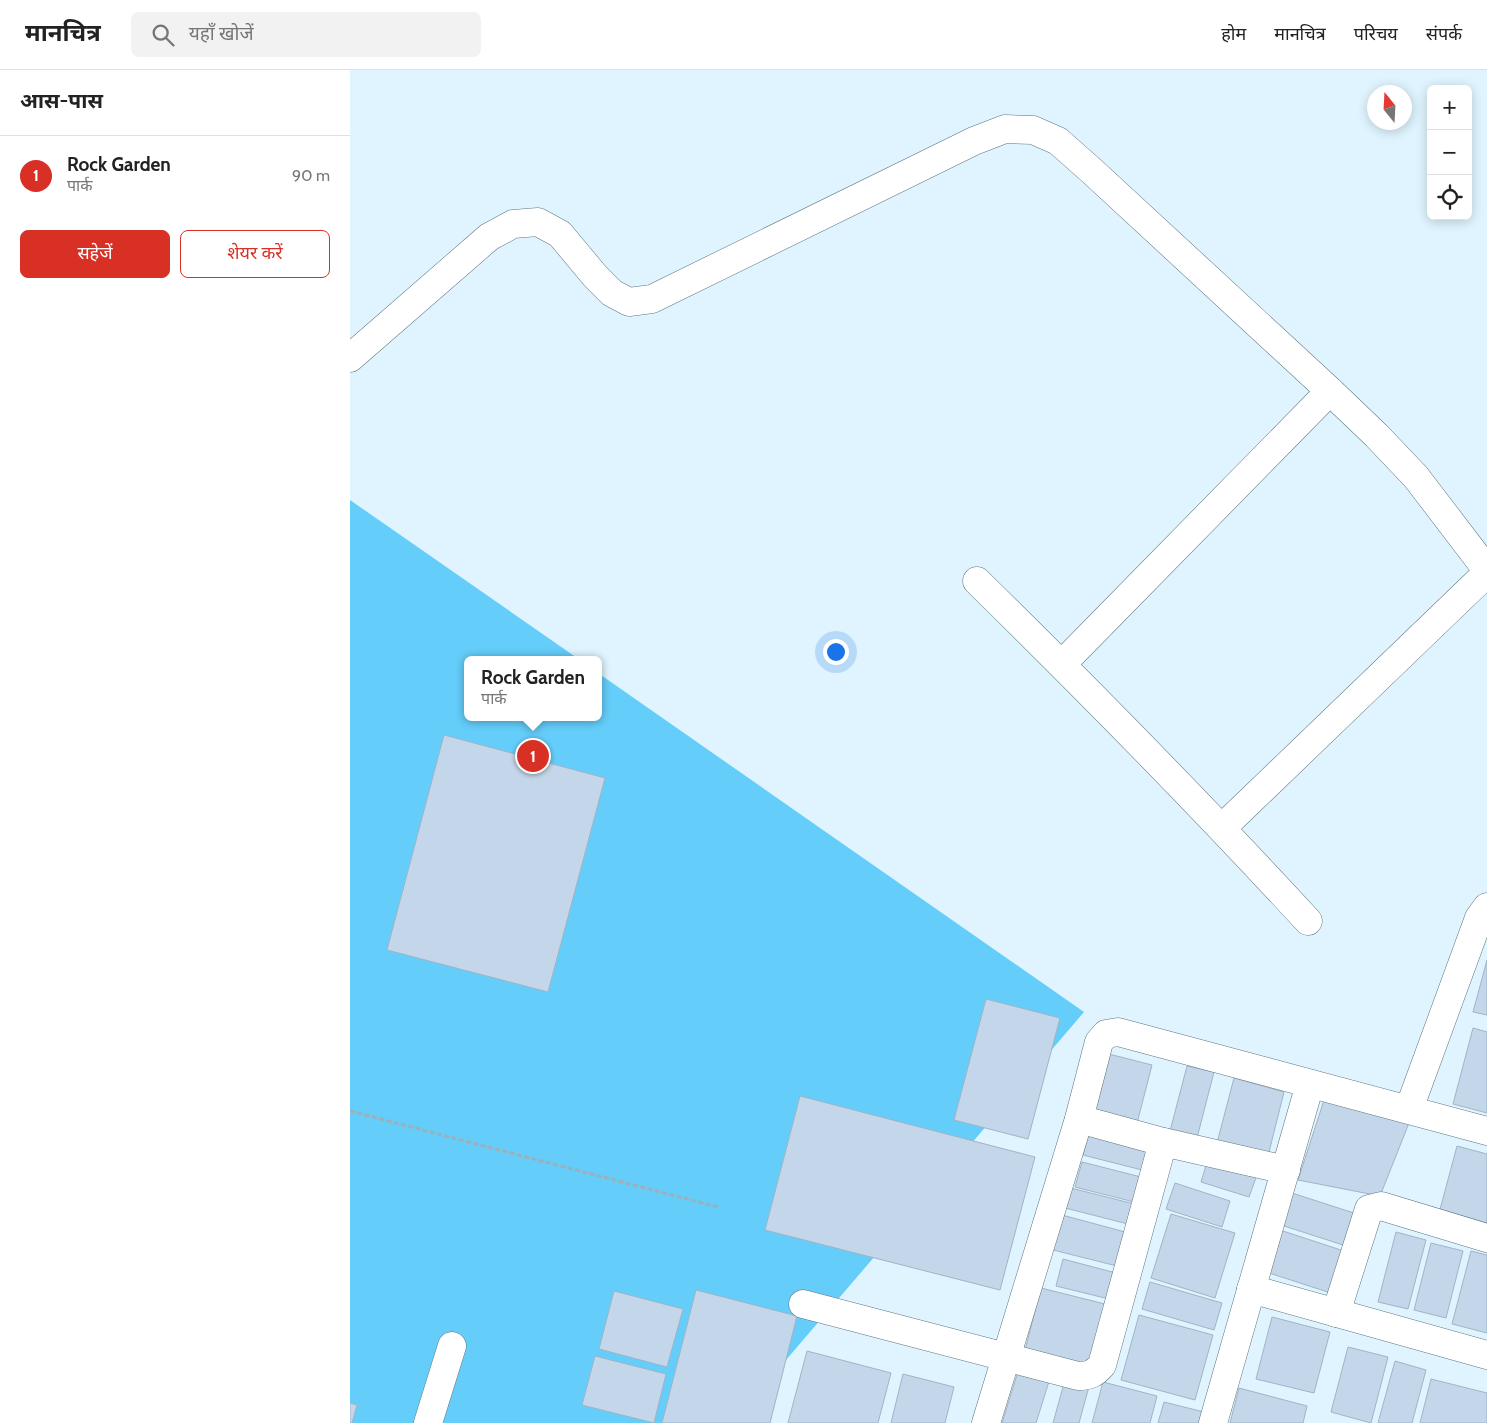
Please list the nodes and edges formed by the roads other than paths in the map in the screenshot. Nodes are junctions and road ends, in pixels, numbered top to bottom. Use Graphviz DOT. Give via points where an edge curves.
graph roads {
  1 [pos="350,358"];
  2 [pos="1330,391"];
  3 [pos="1487,571"];
  4 [pos="977,581"];
  5 [pos="1062,664"];
  6 [pos="1222,828"];
  7 [pos="1487,907"];
  8 [pos="1308,921"];
  9 [pos="1310,1084"];
  10 [pos="1409,1109"];
  11 [pos="1079,1119"];
  12 [pos="1487,1131"];
  13 [pos="1163,1142"];
  14 [pos="1286,1170"];
  15 [pos="1487,1238"];
  16 [pos="1251,1289"];
  17 [pos="803,1304"];
  18 [pos="1336,1312"];
  19 [pos="452,1346"];
  20 [pos="1487,1355"];
  21 [pos="1006,1357"];
  22 [pos="428,1423"];
  23 [pos="986,1423"];
  24 [pos="1213,1423"];
  1 -- 2 [label="street" via="489,236 513,224 538,222 560,234 612,293 630,302 652,299 974,141 1005,129 1033,130 1058,142"];
  2 -- 3 [label="street" via="1416,477"];
  2 -- 5 [label="street"];
  3 -- 6 [label="street"];
  4 -- 5 [label="street"];
  5 -- 6 [label="street"];
  6 -- 8 [label="street"];
  7 -- 10 [label="street" via="1479,918"];
  9 -- 10 [label="street"];
  9 -- 11 [label="street" via="1118,1032 1106,1034 1099,1042"];
  9 -- 14 [label="street"];
  10 -- 12 [label="street"];
  11 -- 13 [label="street"];
  11 -- 21 [label="street"];
  13 -- 14 [label="street"];
  13 -- 21 [label="street" via="1102,1365 1096,1373 1078,1376"];
  14 -- 16 [label="street"];
  15 -- 18 [label="street" via="1381,1206 1369,1209"];
  16 -- 18 [label="street"];
  16 -- 24 [label="street"];
  17 -- 21 [label="street"];
  18 -- 20 [label="street"];
  19 -- 22 [label="street"];
  21 -- 23 [label="street"];
}
